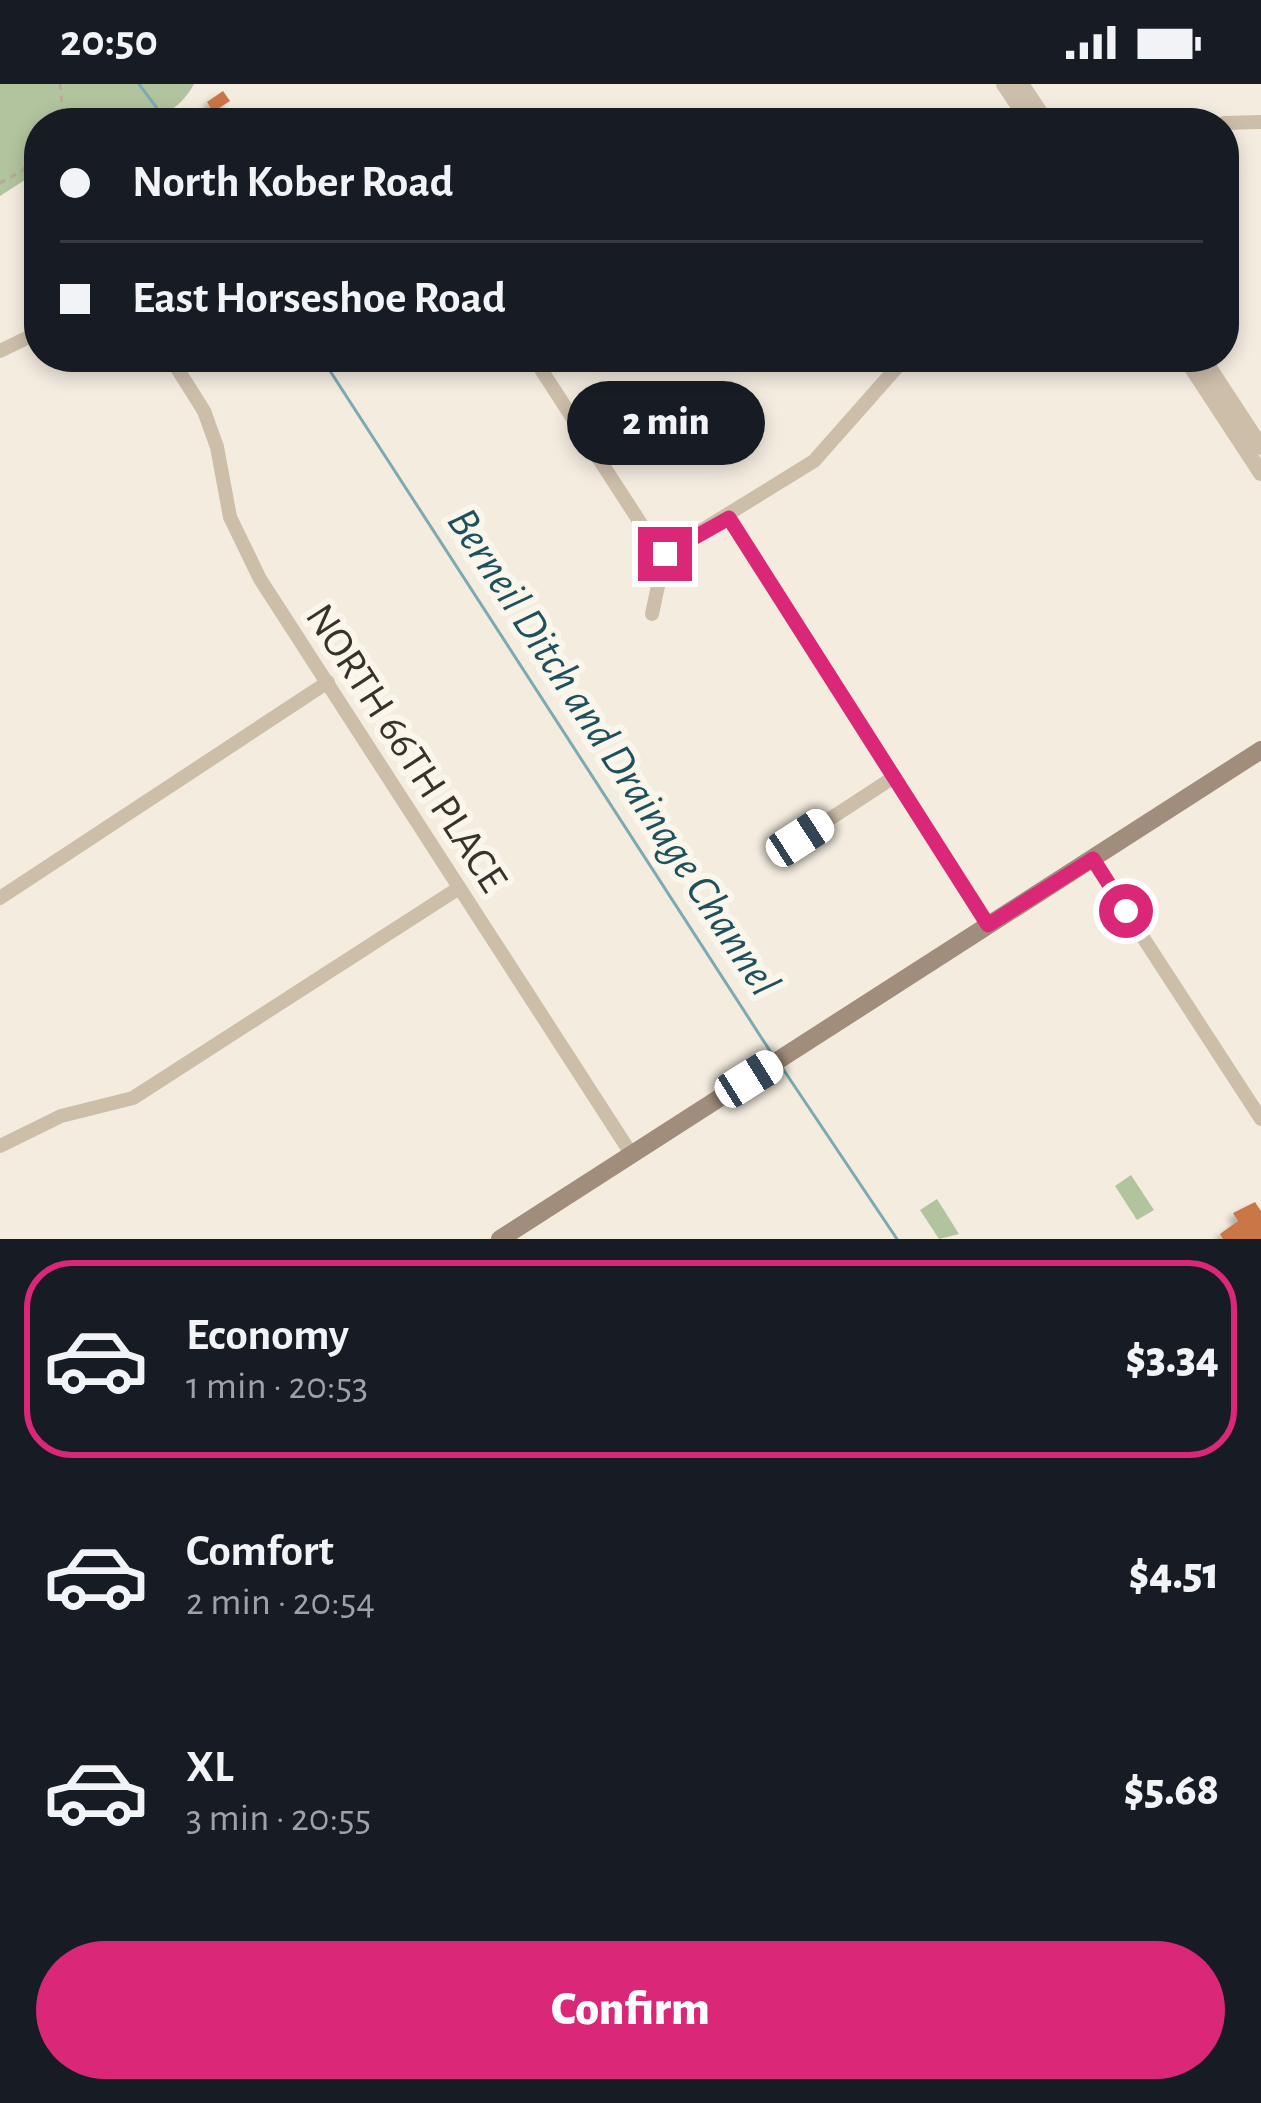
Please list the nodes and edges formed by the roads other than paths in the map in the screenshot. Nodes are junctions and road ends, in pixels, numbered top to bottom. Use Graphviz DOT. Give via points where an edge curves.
graph roads {
  1 [pos="179,372"];
  2 [pos="543,372"];
  3 [pos="894,372"];
  4 [pos="1198,372"];
  5 [pos="1209,372"];
  6 [pos="1219,395"];
  7 [pos="1261,447"];
  8 [pos="1261,473"];
  9 [pos="729,518"];
  10 [pos="665,554"];
  11 [pos="652,614"];
  12 [pos="328,682"];
  13 [pos="1261,750"];
  14 [pos="894,777"];
  15 [pos="790,845"];
  16 [pos="1093,859"];
  17 [pos="459,887"];
  18 [pos="0,898"];
  19 [pos="988,925"];
  20 [pos="1261,1119"];
  21 [pos="0,1146"];
  22 [pos="632,1154"];
  23 [pos="500,1239"];
  1 -- 12 [label="street, NORTH 66TH PLACE" via="218,447 230,517"];
  2 -- 10 [label="street"];
  3 -- 9 [label="street" via="814,461"];
  4 -- 6 [label="street"];
  5 -- 6 [label="street"];
  6 -- 7 [label="street"];
  6 -- 8 [label="street"];
  9 -- 10 [label="street"];
  9 -- 14 [label="street"];
  10 -- 11 [label="street"];
  12 -- 17 [label="street, NORTH 66TH PLACE"];
  12 -- 18 [label="street"];
  13 -- 16 [label="main road"];
  14 -- 15 [label="street"];
  14 -- 19 [label="street"];
  16 -- 19 [label="main road"];
  16 -- 20 [label="street"];
  17 -- 21 [label="street" via="133,1098 61,1116"];
  17 -- 22 [label="street, NORTH 66TH PLACE"];
  19 -- 22 [label="main road"];
  22 -- 23 [label="main road"];
}
